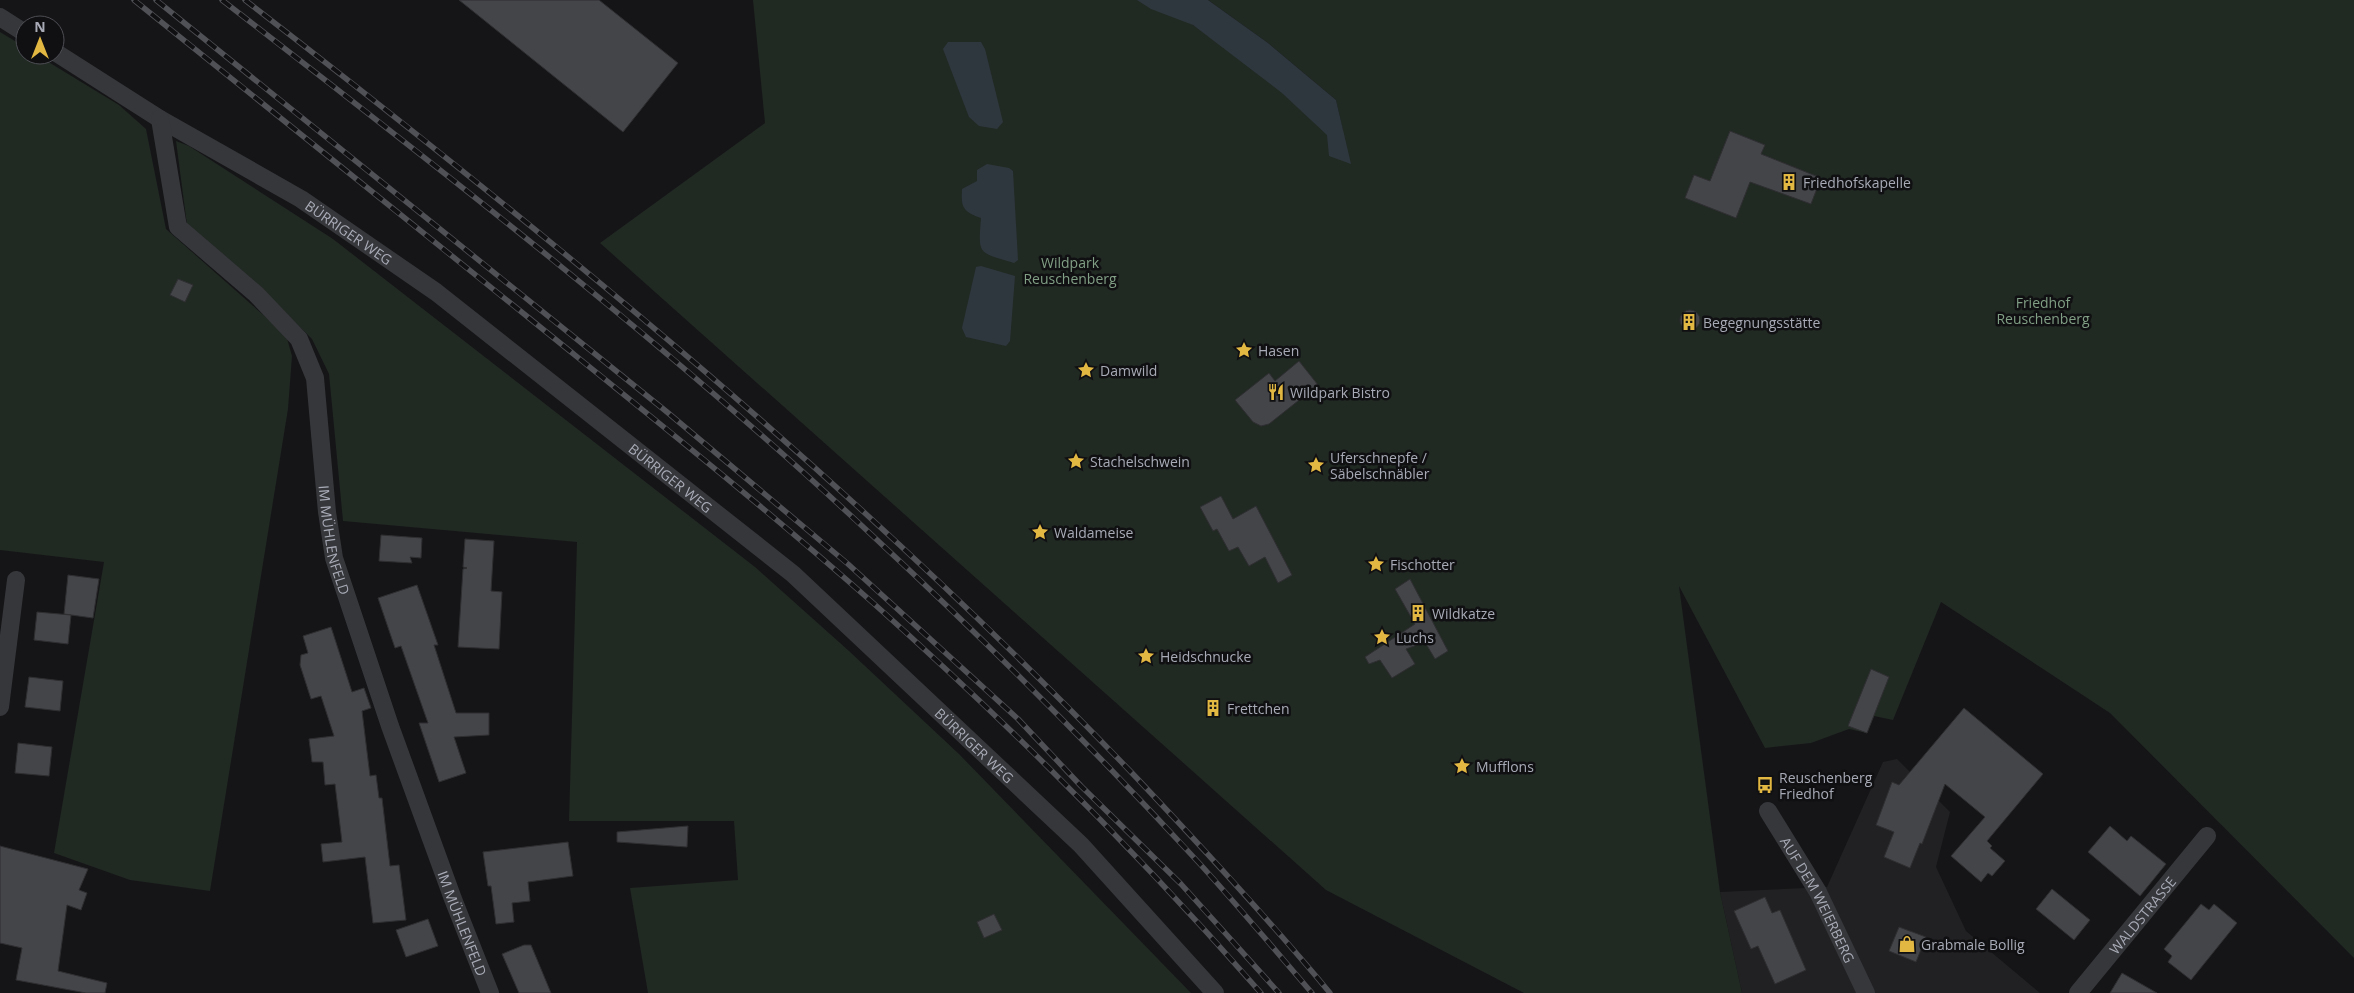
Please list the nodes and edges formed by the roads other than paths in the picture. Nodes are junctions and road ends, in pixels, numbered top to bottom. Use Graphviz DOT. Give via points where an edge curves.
graph roads {
  1 [pos="0,17"];
  2 [pos="15,27"];
  3 [pos="65,58"];
  4 [pos="160,119"];
  5 [pos="16,580"];
  6 [pos="0,707"];
  7 [pos="1768,811"];
  8 [pos="2207,836"];
  9 [pos="490,993"];
  10 [pos="1215,993"];
  11 [pos="1866,993"];
  12 [pos="2078,993"];
  1 -- 2 [label="street"];
  3 -- 4 [label="street, BÜRRIGER WEG"];
  4 -- 9 [label="street, IM MÜHLENFELD" via="178,227 256,294 299,339 315,378 334,558 390,726"];
  4 -- 10 [label="street, BÜRRIGER WEG" via="301,199 436,292 793,574 1081,845"];
  5 -- 6 [label="street"];
  7 -- 11 [label="street, AUF DEM WEIERBERG" via="1818,892"];
  8 -- 12 [label="street, WALDSTRASSE"];
}
